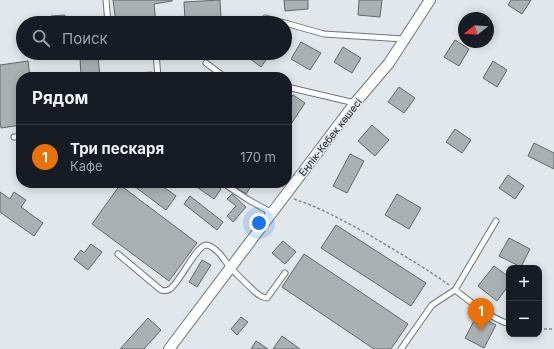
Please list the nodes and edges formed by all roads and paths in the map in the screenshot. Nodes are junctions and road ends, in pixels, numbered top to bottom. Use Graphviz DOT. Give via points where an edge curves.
graph roads {
  1 [pos="106,0"];
  2 [pos="430,0"];
  3 [pos="107,16"];
  4 [pos="292,25"];
  5 [pos="405,39"];
  6 [pos="157,60"];
  7 [pos="206,63"];
  8 [pos="158,72"];
  9 [pos="218,72"];
  10 [pos="292,88"];
  11 [pos="355,103"];
  12 [pos="292,186"];
  13 [pos="230,188"];
  14 [pos="290,188"];
  15 [pos="284,196"];
  16 [pos="272,213"];
  17 [pos="496,220"];
  18 [pos="118,254"];
  19 [pos="230,268"];
  20 [pos="285,273"];
  21 [pos="455,290"];
  22 [pos="506,323"];
  23 [pos="542,329"];
  24 [pos="554,329"];
  25 [pos="169,349"];
  26 [pos="401,349"];
  1 -- 3 [label="lane"];
  2 -- 5 [label="street, Еңлік-Кебек көшесі"];
  4 -- 5 [label="lane" via="324,34"];
  5 -- 11 [label="street, Еңлік-Кебек көшесі" via="389,63"];
  6 -- 8 [label="lane"];
  7 -- 9 [label="lane"];
  10 -- 11 [label="lane"];
  11 -- 12 [label="street, Еңлік-Кебек көшесі"];
  13 -- 16 [label="lane"];
  14 -- 15 [label="street, Еңлік-Кебек көшесі"];
  15 -- 16 [label="street, Еңлік-Кебек көшесі"];
  15 -- 21 [label="path" via="309,203 339,218 432,272"];
  16 -- 19 [label="street, Еңлік-Кебек көшесі"];
  17 -- 21 [label="lane"];
  18 -- 19 [label="lane" via="161,290 166,291 202,246 209,245"];
  19 -- 20 [label="lane" via="266,299"];
  19 -- 25 [label="street, Еңлік-Кебек көшесі"];
  21 -- 22 [label="lane" via="477,307"];
  21 -- 26 [label="lane" via="432,305"];
  23 -- 24 [label="path"];
}
